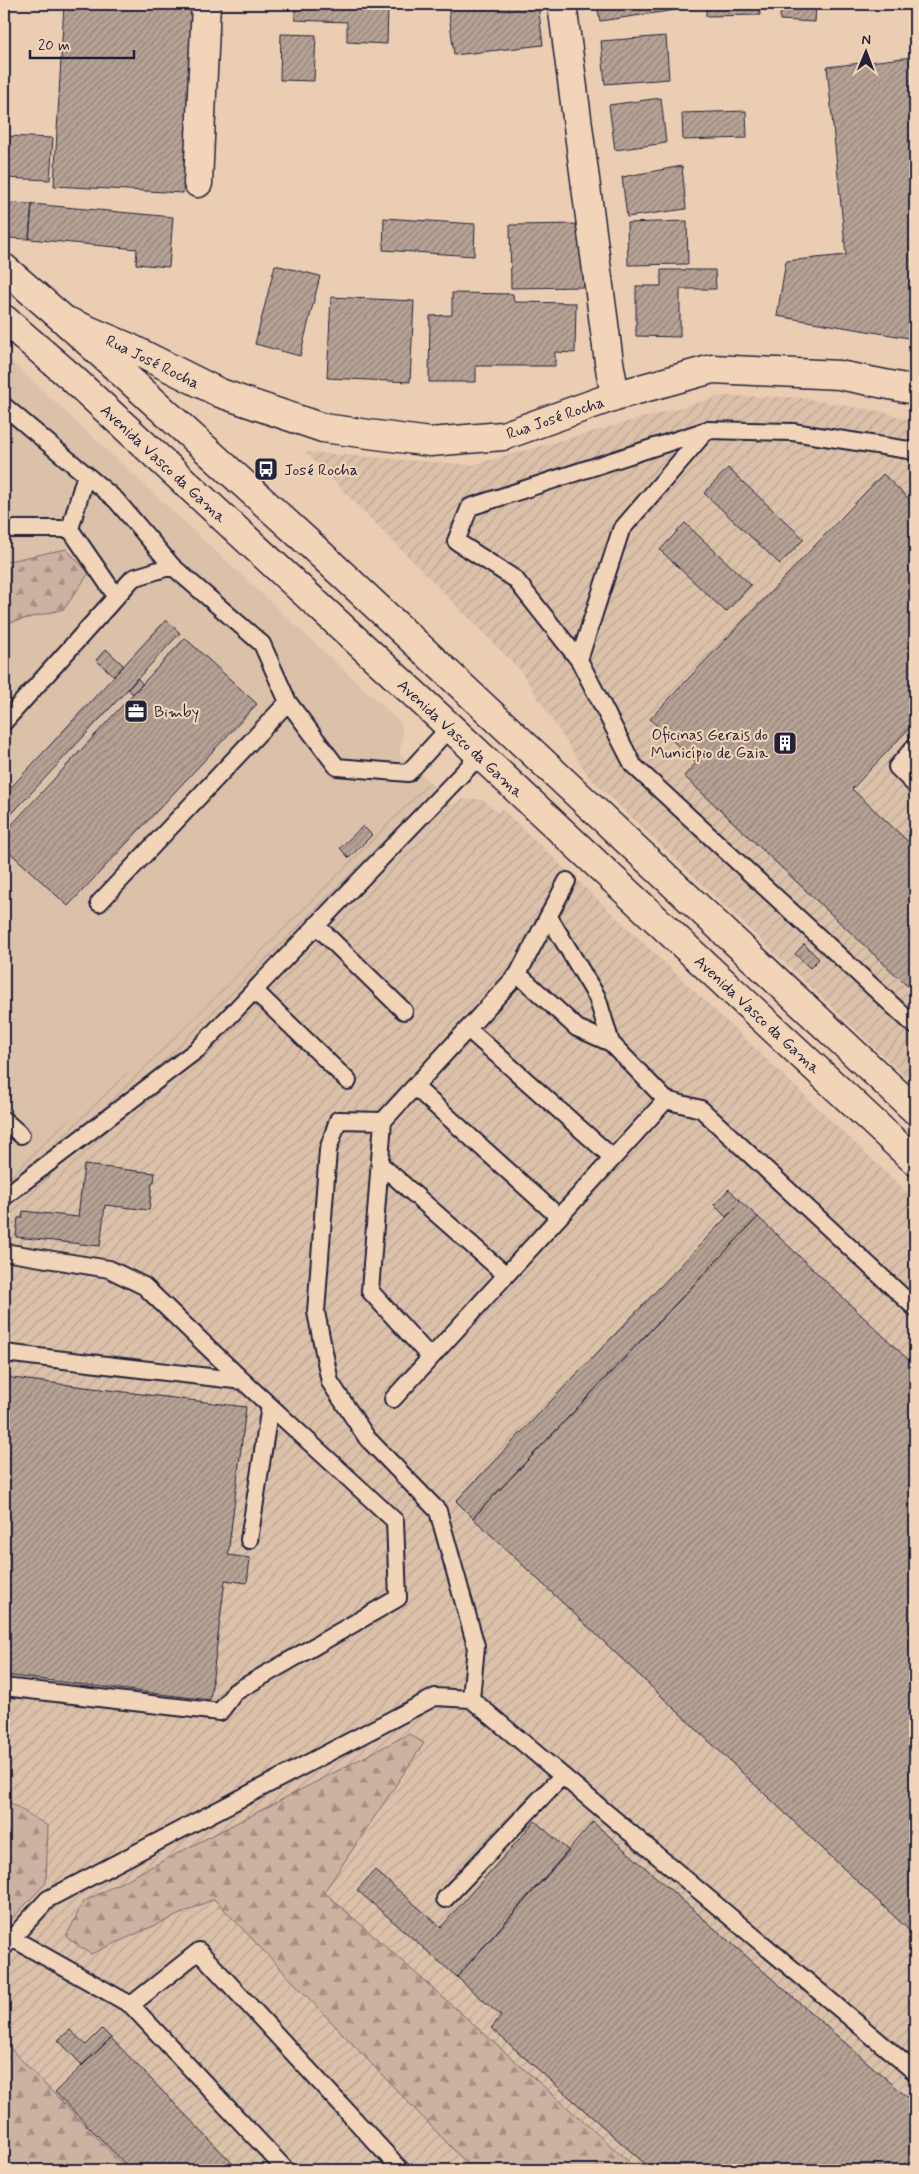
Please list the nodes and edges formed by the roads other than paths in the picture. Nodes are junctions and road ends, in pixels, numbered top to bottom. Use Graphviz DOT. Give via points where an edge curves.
graph roads {
  1 [pos="206,4"];
  2 [pos="562,4"];
  3 [pos="198,183"];
  4 [pos="4,268"];
  5 [pos="4,319"];
  6 [pos="63,319"];
  7 [pos="915,390"];
  8 [pos="615,396"];
  9 [pos="4,406"];
  10 [pos="707,430"];
  11 [pos="915,451"];
  12 [pos="86,474"];
  13 [pos="4,529"];
  14 [pos="70,529"];
  15 [pos="172,566"];
  16 [pos="116,596"];
  17 [pos="579,660"];
  18 [pos="288,702"];
  19 [pos="4,722"];
  20 [pos="450,727"];
  21 [pos="915,746"];
  22 [pos="480,755"];
  23 [pos="915,785"];
  24 [pos="567,881"];
  25 [pos="98,903"];
  26 [pos="549,917"];
  27 [pos="316,925"];
  28 [pos="518,974"];
  29 [pos="254,990"];
  30 [pos="404,1011"];
  31 [pos="915,1026"];
  32 [pos="468,1029"];
  33 [pos="611,1043"];
  34 [pos="348,1081"];
  35 [pos="415,1087"];
  36 [pos="666,1100"];
  37 [pos="915,1110"];
  38 [pos="4,1120"];
  39 [pos="383,1121"];
  40 [pos="21,1136"];
  41 [pos="613,1158"];
  42 [pos="915,1161"];
  43 [pos="380,1164"];
  44 [pos="4,1197"];
  45 [pos="559,1217"];
  46 [pos="4,1252"];
  47 [pos="506,1275"];
  48 [pos="915,1308"];
  49 [pos="4,1353"];
  50 [pos="430,1358"];
  51 [pos="243,1381"];
  52 [pos="393,1399"];
  53 [pos="270,1406"];
  54 [pos="250,1540"];
  55 [pos="4,1687"];
  56 [pos="471,1698"];
  57 [pos="562,1776"];
  58 [pos="445,1899"];
  59 [pos="8,1942"];
  60 [pos="131,2005"];
  61 [pos="915,2072"];
  62 [pos="286,2170"];
  63 [pos="401,2170"];
  1 -- 3 [label="main road"];
  2 -- 8 [label="main road, Rua José Rocha"];
  4 -- 6 [label="main road"];
  5 -- 20 [label="main road, Avenida Vasco da Gama"];
  6 -- 8 [label="main road, Rua José Rocha" via="220,393 333,430 430,442 503,436"];
  6 -- 37 [label="main road" via="313,547"];
  7 -- 8 [label="main road" via="839,374 712,369"];
  9 -- 12 [label="lane"];
  10 -- 11 [label="lane" via="793,432"];
  10 -- 17 [label="lane" via="621,530"];
  10 -- 17 [label="lane" via="470,508 456,541 514,578"];
  12 -- 14 [label="lane"];
  12 -- 15 [label="lane" via="116,500"];
  13 -- 14 [label="lane"];
  14 -- 16 [label="lane"];
  15 -- 16 [label="lane" via="132,578"];
  15 -- 18 [label="lane" via="262,644"];
  16 -- 19 [label="lane"];
  17 -- 31 [label="lane" via="633,766"];
  18 -- 20 [label="lane" via="337,767 408,773"];
  18 -- 25 [label="lane"];
  20 -- 22 [label="main road, Avenida Vasco da Gama"];
  21 -- 23 [label="lane" via="897,767"];
  22 -- 27 [label="lane"];
  22 -- 42 [label="main road, Avenida Vasco da Gama"];
  24 -- 26 [label="lane"];
  26 -- 28 [label="lane"];
  26 -- 33 [label="lane" via="597,997"];
  27 -- 29 [label="lane"];
  27 -- 30 [label="lane"];
  28 -- 32 [label="lane"];
  28 -- 33 [label="lane" via="577,1028"];
  29 -- 34 [label="lane"];
  29 -- 44 [label="lane" via="198,1049"];
  32 -- 35 [label="lane"];
  32 -- 41 [label="lane"];
  33 -- 36 [label="lane"];
  35 -- 39 [label="lane"];
  35 -- 45 [label="lane"];
  36 -- 41 [label="lane"];
  36 -- 48 [label="lane" via="701,1109"];
  38 -- 40 [label="lane"];
  39 -- 43 [label="lane"];
  39 -- 56 [label="lane" via="338,1120 328,1150 316,1312 330,1382 367,1438 438,1511 476,1646"];
  41 -- 45 [label="lane"];
  43 -- 47 [label="lane"];
  43 -- 50 [label="lane" via="370,1291"];
  45 -- 47 [label="lane"];
  46 -- 51 [label="lane" via="109,1269 144,1286"];
  47 -- 50 [label="lane"];
  49 -- 51 [label="lane"];
  50 -- 52 [label="lane"];
  51 -- 53 [label="lane"];
  53 -- 54 [label="lane"];
  53 -- 55 [label="lane" via="395,1521 398,1598 235,1692 220,1712"];
  56 -- 57 [label="lane"];
  56 -- 59 [label="lane" via="435,1697 48,1899"];
  57 -- 58 [label="lane"];
  57 -- 61 [label="lane"];
  59 -- 60 [label="lane"];
  60 -- 62 [label="lane"];
  60 -- 63 [label="lane" via="199,1951"];
}
